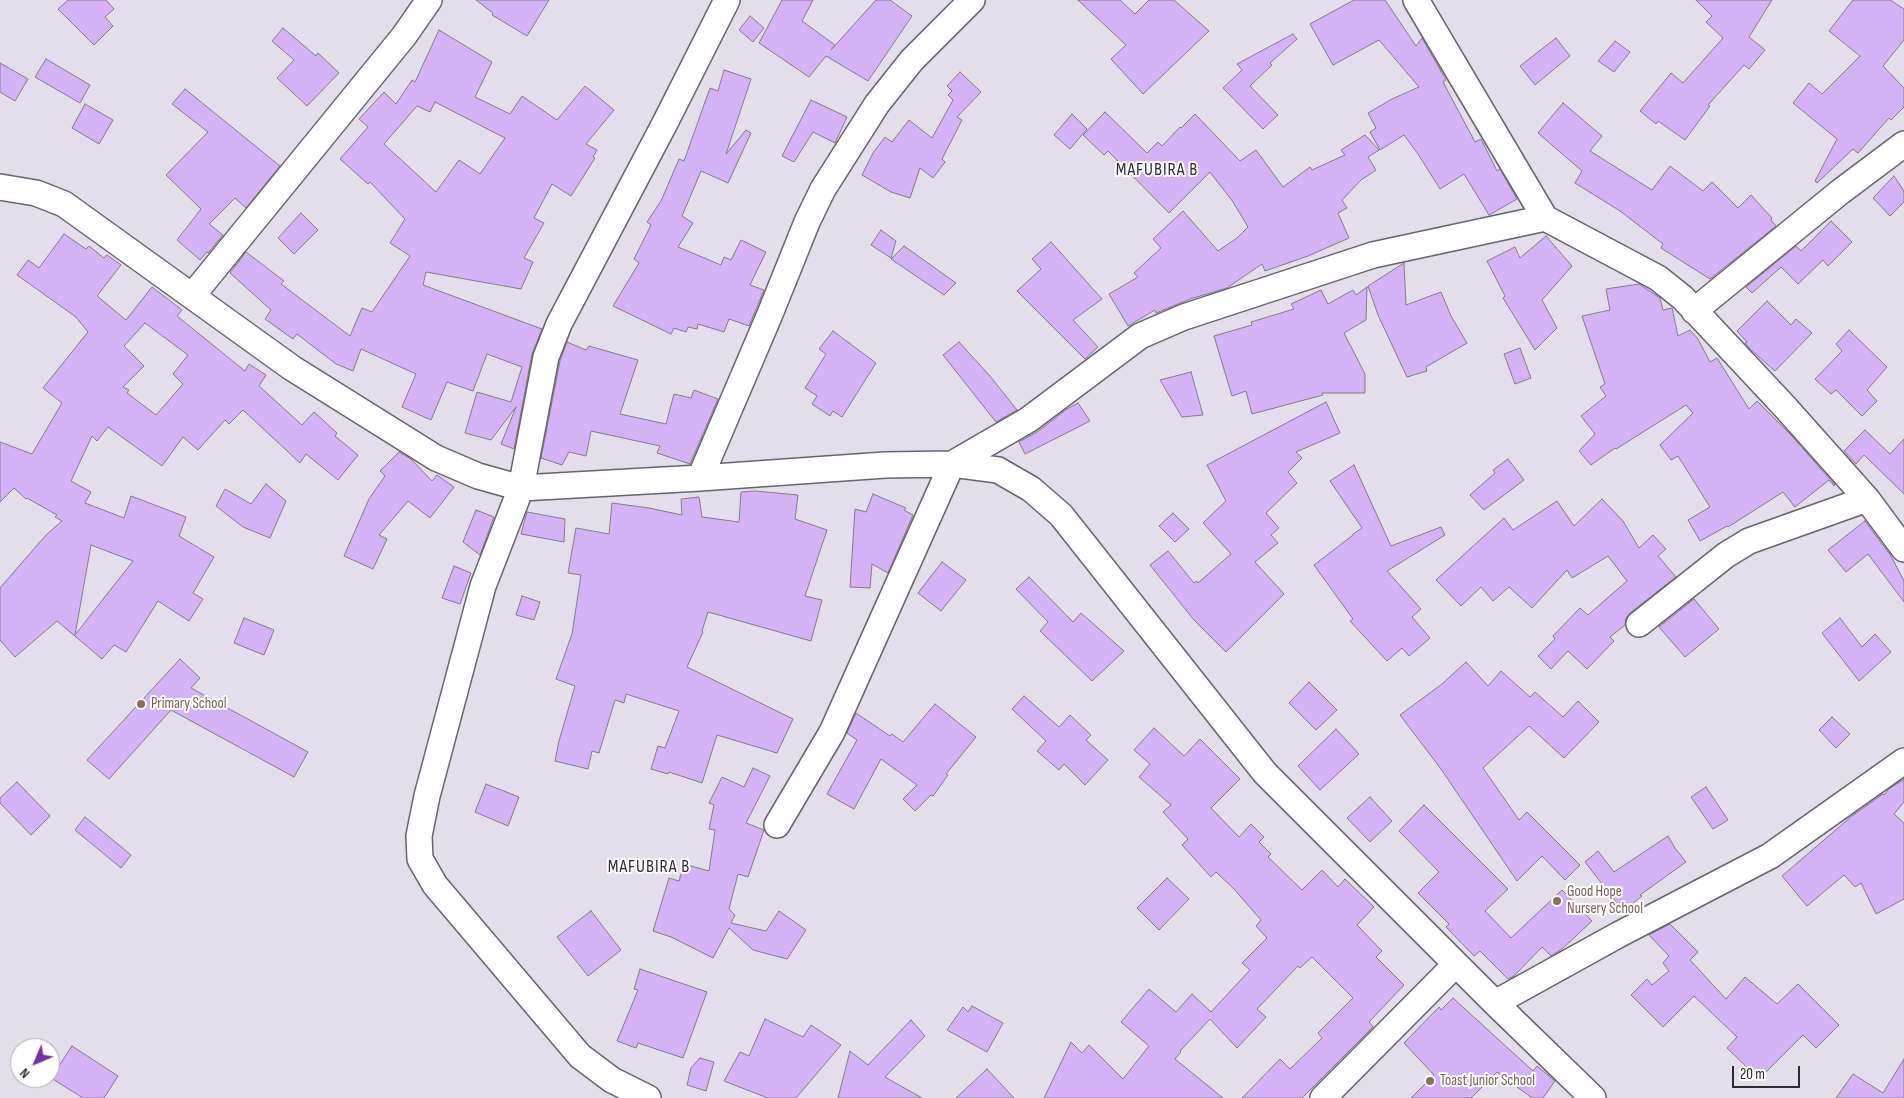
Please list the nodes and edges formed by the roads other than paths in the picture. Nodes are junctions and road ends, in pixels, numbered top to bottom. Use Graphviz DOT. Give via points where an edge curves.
graph roads {
  1 [pos="429,0"];
  2 [pos="727,0"];
  3 [pos="972,0"];
  4 [pos="1416,0"];
  5 [pos="1904,144"];
  6 [pos="0,187"];
  7 [pos="1545,218"];
  8 [pos="192,296"];
  9 [pos="1694,311"];
  10 [pos="952,464"];
  11 [pos="700,478"];
  12 [pos="521,488"];
  13 [pos="1867,499"];
  14 [pos="1904,549"];
  15 [pos="1639,624"];
  16 [pos="1904,761"];
  17 [pos="777,825"];
  18 [pos="1456,964"];
  19 [pos="1495,1003"];
  20 [pos="648,1098"];
  21 [pos="1323,1098"];
  22 [pos="1594,1098"];
  1 -- 8 [label="street" via="404,36"];
  2 -- 12 [label="street" via="559,324 546,358"];
  3 -- 11 [label="street" via="912,60 877,104 823,189"];
  4 -- 7 [label="street"];
  5 -- 9 [label="street"];
  6 -- 8 [label="street" via="36,193 64,204"];
  7 -- 9 [label="street" via="1658,278"];
  7 -- 10 [label="street" via="1373,255 1184,316 1140,336 1028,420"];
  8 -- 12 [label="street" via="292,368 436,458 478,476"];
  9 -- 13 [label="street" via="1785,406"];
  10 -- 11 [label="street" via="885,465"];
  10 -- 17 [label="street" via="832,732"];
  10 -- 18 [label="street" via="998,470 1031,489 1061,515 1265,773"];
  11 -- 12 [label="street"];
  12 -- 20 [label="street" via="483,586 427,796 418,836 420,860 434,885 580,1056 612,1080"];
  13 -- 14 [label="street"];
  13 -- 15 [label="street" via="1749,542 1726,555"];
  16 -- 19 [label="street" via="1770,856"];
  18 -- 19 [label="street"];
  18 -- 21 [label="street"];
  19 -- 22 [label="street"];
}
